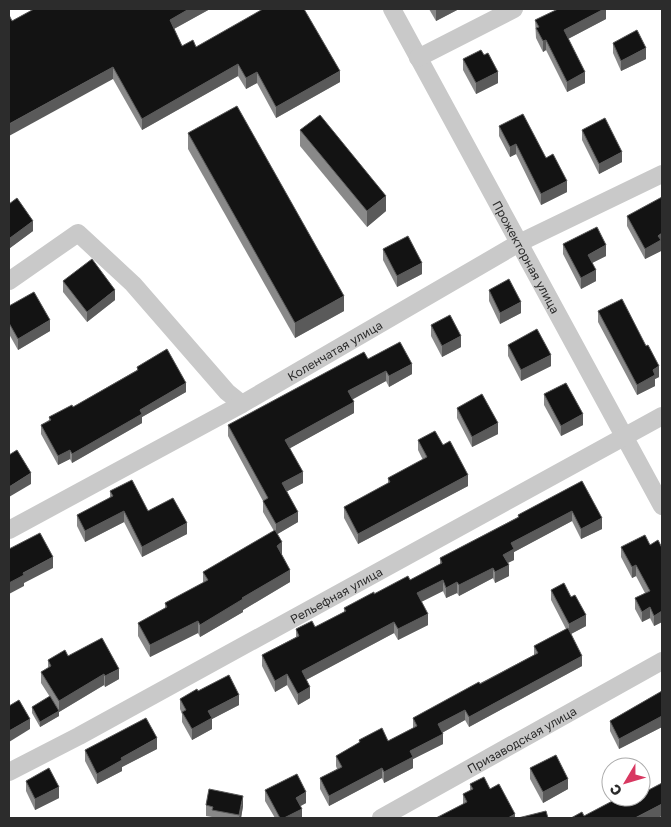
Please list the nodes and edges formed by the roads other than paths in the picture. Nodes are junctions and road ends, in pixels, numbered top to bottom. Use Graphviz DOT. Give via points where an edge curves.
graph roads {
  1 [pos="392,9"];
  2 [pos="514,9"];
  3 [pos="418,58"];
  4 [pos="662,174"];
  5 [pos="520,243"];
  6 [pos="9,281"];
  7 [pos="242,404"];
  8 [pos="662,416"];
  9 [pos="624,436"];
  10 [pos="662,506"];
  11 [pos="9,530"];
  12 [pos="662,662"];
  13 [pos="9,772"];
  14 [pos="381,818"];
  1 -- 3 [label="street, Прожекторная улица"];
  2 -- 3 [label="street"];
  3 -- 5 [label="street, Прожекторная улица"];
  4 -- 5 [label="street, Коленчатая улица"];
  5 -- 7 [label="street, Коленчатая улица"];
  5 -- 9 [label="street, Прожекторная улица"];
  6 -- 7 [label="street" via="78,233 133,284"];
  7 -- 11 [label="street, Коленчатая улица"];
  8 -- 9 [label="street, Рельефная улица"];
  9 -- 10 [label="street, Прожекторная улица"];
  9 -- 13 [label="street, Рельефная улица"];
  12 -- 14 [label="street, Призаводская улица"];
}
